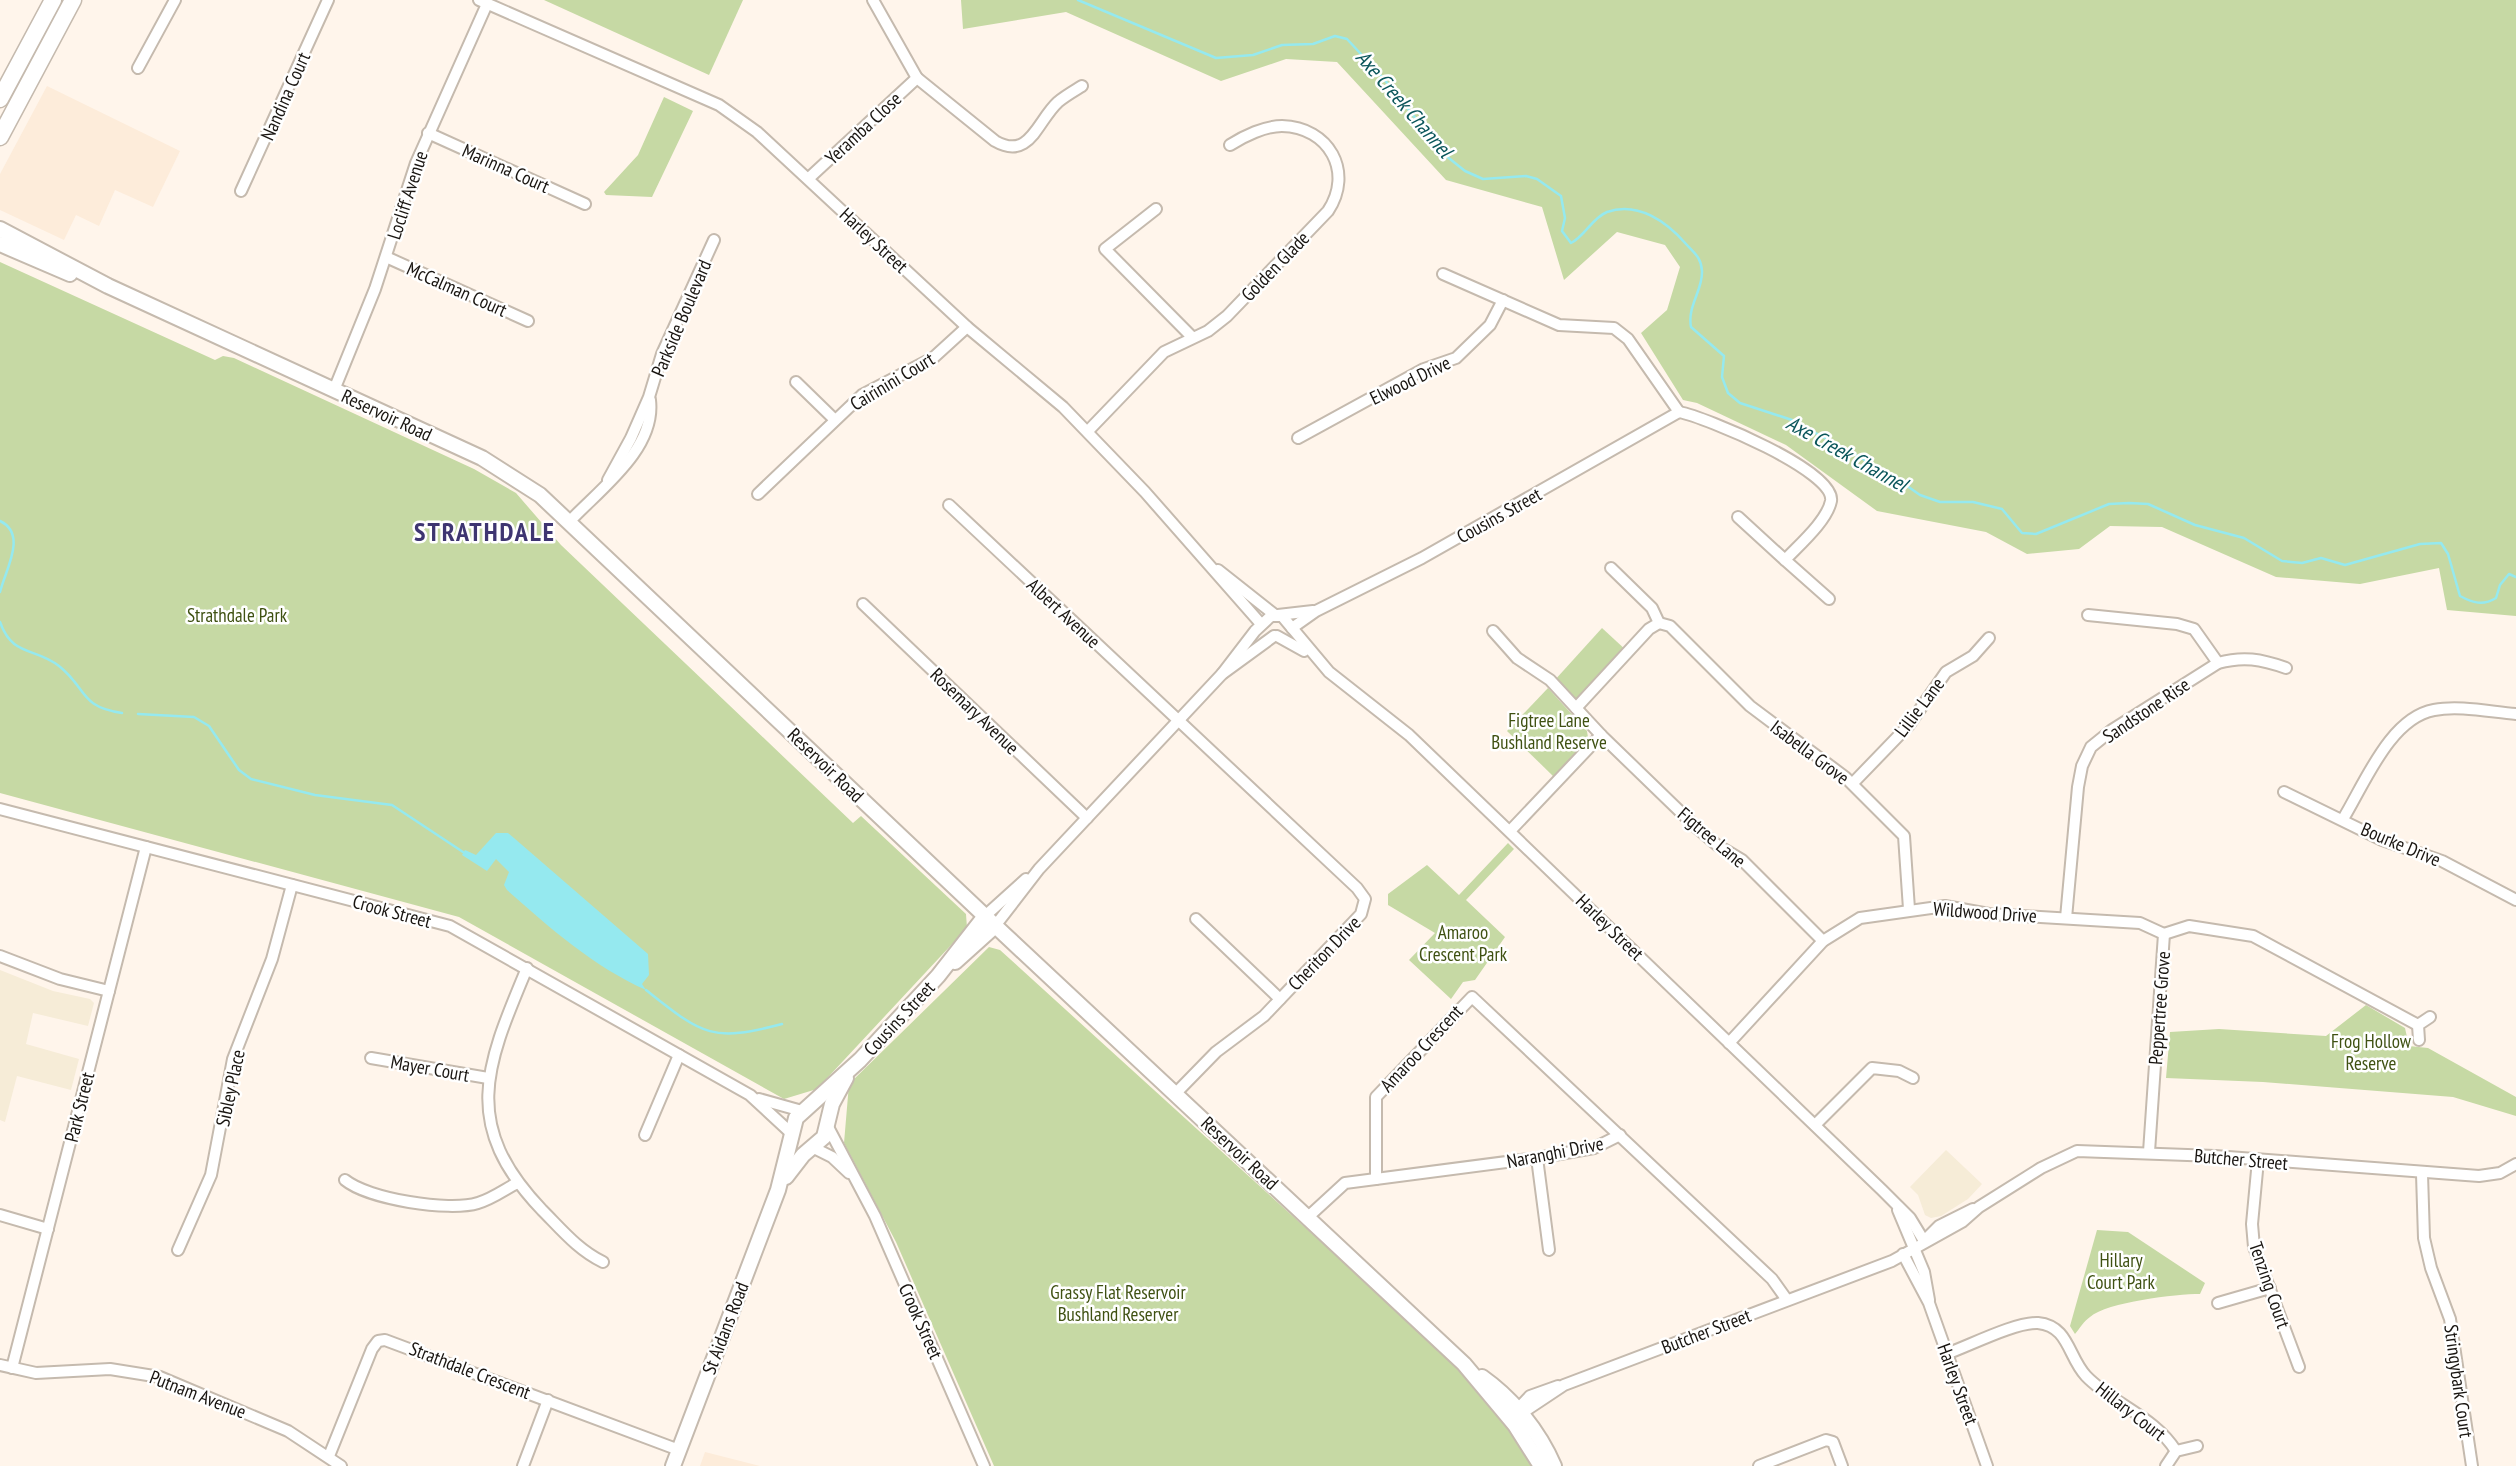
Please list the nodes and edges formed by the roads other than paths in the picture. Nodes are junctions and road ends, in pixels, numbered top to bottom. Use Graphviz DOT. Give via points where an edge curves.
graph roads {
  1 [pos="53,0"];
  2 [pos="73,0"];
  3 [pos="175,0"];
  4 [pos="328,0"];
  5 [pos="873,0"];
  6 [pos="483,2"];
  7 [pos="138,68"];
  8 [pos="916,78"];
  9 [pos="1082,86"];
  10 [pos="0,99"];
  11 [pos="428,133"];
  12 [pos="0,137"];
  13 [pos="1230,145"];
  14 [pos="809,178"];
  15 [pos="241,191"];
  16 [pos="584,204"];
  17 [pos="1156,209"];
  18 [pos="0,229"];
  19 [pos="714,240"];
  20 [pos="0,244"];
  21 [pos="386,257"];
  22 [pos="1443,274"];
  23 [pos="108,286"];
  24 [pos="1503,300"];
  25 [pos="528,321"];
  26 [pos="967,327"];
  27 [pos="1192,337"];
  28 [pos="796,382"];
  29 [pos="334,390"];
  30 [pos="1679,412"];
  31 [pos="834,419"];
  32 [pos="1087,431"];
  33 [pos="1298,438"];
  34 [pos="758,494"];
  35 [pos="949,505"];
  36 [pos="1738,517"];
  37 [pos="570,521"];
  38 [pos="1785,560"];
  39 [pos="1210,564"];
  40 [pos="1611,568"];
  41 [pos="1829,599"];
  42 [pos="863,604"];
  43 [pos="1316,611"];
  44 [pos="1277,615"];
  45 [pos="2088,615"];
  46 [pos="1659,622"];
  47 [pos="1261,624"];
  48 [pos="1292,629"];
  49 [pos="1493,631"];
  50 [pos="1275,636"];
  51 [pos="1989,638"];
  52 [pos="1312,657"];
  53 [pos="2218,663"];
  54 [pos="2286,667"];
  55 [pos="1222,674"];
  56 [pos="1576,708"];
  57 [pos="2516,714"];
  58 [pos="1178,721"];
  59 [pos="1601,735"];
  60 [pos="1853,783"];
  61 [pos="2284,792"];
  62 [pos="0,809"];
  63 [pos="1087,818"];
  64 [pos="2343,819"];
  65 [pos="1510,831"];
  66 [pos="146,847"];
  67 [pos="292,885"];
  68 [pos="2516,900"];
  69 [pos="1909,909"];
  70 [pos="2066,918"];
  71 [pos="1196,919"];
  72 [pos="990,921"];
  73 [pos="2164,934"];
  74 [pos="1823,941"];
  75 [pos="0,956"];
  76 [pos="527,968"];
  77 [pos="109,991"];
  78 [pos="1280,999"];
  79 [pos="2430,1017"];
  80 [pos="2418,1026"];
  81 [pos="2418,1040"];
  82 [pos="1729,1043"];
  83 [pos="679,1055"];
  84 [pos="371,1058"];
  85 [pos="860,1059"];
  86 [pos="488,1078"];
  87 [pos="1913,1078"];
  88 [pos="1176,1093"];
  89 [pos="750,1095"];
  90 [pos="803,1111"];
  91 [pos="827,1124"];
  92 [pos="1815,1125"];
  93 [pos="791,1133"];
  94 [pos="645,1135"];
  95 [pos="1620,1135"];
  96 [pos="812,1147"];
  97 [pos="2149,1152"];
  98 [pos="1537,1158"];
  99 [pos="2258,1160"];
  100 [pos="2516,1164"];
  101 [pos="2422,1174"];
  102 [pos="854,1178"];
  103 [pos="1376,1179"];
  104 [pos="345,1180"];
  105 [pos="517,1182"];
  106 [pos="778,1191"];
  107 [pos="0,1215"];
  108 [pos="1308,1217"];
  109 [pos="48,1229"];
  110 [pos="1919,1244"];
  111 [pos="178,1250"];
  112 [pos="1549,1250"];
  113 [pos="1903,1254"];
  114 [pos="603,1262"];
  115 [pos="2270,1288"];
  116 [pos="1787,1300"];
  117 [pos="1929,1303"];
  118 [pos="2218,1303"];
  119 [pos="1946,1354"];
  120 [pos="0,1365"];
  121 [pos="2299,1367"];
  122 [pos="12,1368"];
  123 [pos="548,1400"];
  124 [pos="1516,1414"];
  125 [pos="2197,1446"];
  126 [pos="679,1450"];
  127 [pos="2176,1451"];
  128 [pos="329,1456"];
  129 [pos="341,1466"];
  130 [pos="523,1466"];
  131 [pos="673,1466"];
  132 [pos="984,1466"];
  133 [pos="1541,1466"];
  134 [pos="1554,1466"];
  135 [pos="1759,1466"];
  136 [pos="1842,1466"];
  137 [pos="1987,1466"];
  138 [pos="2166,1466"];
  139 [pos="2472,1466"];
  1 -- 10 [label="main road"];
  2 -- 12 [label="main road"];
  3 -- 7 [label="street"];
  4 -- 15 [label="street, Nandina Court"];
  5 -- 8 [label="street, Yeramba Close"];
  6 -- 11 [label="street, Locliff Avenue"];
  6 -- 14 [label="street, Harley Street" via="719,105"];
  8 -- 9 [label="street, Yeramba Close" via="995,141 1010,147 1033,138 1058,102"];
  8 -- 14 [label="street, Yeramba Close"];
  11 -- 16 [label="street, Marinna Court"];
  11 -- 21 [label="street, Locliff Avenue"];
  13 -- 27 [label="street, Golden Glade" via="1245,135 1282,126 1301,132 1326,146 1339,165 1338,196 1227,316"];
  14 -- 26 [label="street, Harley Street"];
  17 -- 27 [label="street" via="1105,249"];
  18 -- 23 [label="main road, Reservoir Road"];
  19 -- 37 [label="street, Parkside Boulevard" via="662,354 636,440 608,480"];
  20 -- 23 [label="main road, Reservoir Road"];
  21 -- 25 [label="street, McCalman Court"];
  21 -- 29 [label="street, Locliff Avenue"];
  22 -- 24 [label="street"];
  23 -- 29 [label="main road, Reservoir Road"];
  24 -- 30 [label="street" via="1559,325 1614,328 1628,340"];
  24 -- 33 [label="street, Elwood Drive" via="1490,325 1456,358 1424,369"];
  26 -- 31 [label="street, Cairinini Court" via="933,358 862,395"];
  26 -- 32 [label="street, Harley Street"];
  27 -- 32 [label="street, Golden Glade" via="1164,352"];
  28 -- 31 [label="street"];
  29 -- 37 [label="main road, Reservoir Road" via="500,467"];
  30 -- 38 [label="street" via="1784,456 1825,484 1831,504"];
  30 -- 43 [label="street, Cousins Street" via="1422,558"];
  31 -- 34 [label="street, Cairinini Court"];
  32 -- 39 [label="street, Harley Street"];
  35 -- 58 [label="street, Albert Avenue"];
  36 -- 38 [label="street"];
  37 -- 72 [label="main road, Reservoir Road"];
  38 -- 41 [label="street"];
  39 -- 44 [label="street, Harley Street"];
  39 -- 47 [label="street, Harley Street"];
  40 -- 46 [label="street, Isabella Grove" via="1652,608"];
  42 -- 63 [label="street, Rosemary Avenue"];
  43 -- 44 [label="street, Cousins Street"];
  43 -- 48 [label="street, Cousins Street"];
  44 -- 47 [label="street, Cousins Street"];
  44 -- 48 [label="street, Harley Street"];
  45 -- 53 [label="street" via="2194,629"];
  46 -- 56 [label="street"];
  46 -- 60 [label="street, Isabella Grove" via="1670,626 1770,723"];
  47 -- 50 [label="street, Harley Street"];
  47 -- 55 [label="street, Cousins Street"];
  48 -- 50 [label="street, Cousins Street"];
  48 -- 52 [label="street, Harley Street"];
  49 -- 56 [label="street, Figtree Lane"];
  50 -- 52 [label="street, Harley Street"];
  50 -- 55 [label="street, Cousins Street"];
  51 -- 60 [label="street, Lillie Lane" via="1973,656 1946,672 1909,724"];
  52 -- 65 [label="street, Harley Street" via="1344,687 1399,726"];
  53 -- 54 [label="street, Sandstone Rise" via="2238,657"];
  53 -- 70 [label="street, Sandstone Rise" via="2091,747 2078,787"];
  55 -- 58 [label="street, Cousins Street"];
  56 -- 59 [label="street, Figtree Lane"];
  57 -- 64 [label="street" via="2436,709 2414,716 2397,729"];
  58 -- 63 [label="street, Cousins Street"];
  58 -- 78 [label="street, Cheriton Drive" via="1365,899 1361,914"];
  59 -- 65 [label="street"];
  59 -- 74 [label="street, Figtree Lane" via="1697,828 1742,860"];
  60 -- 69 [label="street, Isabella Grove" via="1904,836"];
  61 -- 64 [label="street, Bourke Drive"];
  62 -- 66 [label="street, Crook Street"];
  63 -- 72 [label="street, Cousins Street"];
  64 -- 68 [label="street, Bourke Drive" via="2442,861"];
  65 -- 82 [label="street, Harley Street"];
  66 -- 67 [label="street, Crook Street"];
  66 -- 77 [label="street, Park Street"];
  67 -- 76 [label="street, Crook Street" via="450,926"];
  67 -- 111 [label="street, Sibley Place" via="272,959 233,1059 211,1175"];
  69 -- 70 [label="street, Wildwood Drive" via="1945,906 1989,914"];
  69 -- 74 [label="street, Wildwood Drive" via="1860,918"];
  70 -- 73 [label="street, Wildwood Drive" via="2140,923"];
  71 -- 78 [label="street"];
  72 -- 85 [label="main road, Cousins Street"];
  72 -- 88 [label="main road, Reservoir Road"];
  73 -- 80 [label="street, Peppertree Grove" via="2189,926 2253,936"];
  73 -- 97 [label="street, Peppertree Grove"];
  74 -- 82 [label="street, Wildwood Drive"];
  75 -- 77 [label="street" via="50,976"];
  76 -- 83 [label="street, Crook Street"];
  76 -- 86 [label="street" via="496,1044"];
  77 -- 109 [label="street, Park Street"];
  78 -- 88 [label="street, Cheriton Drive" via="1216,1052"];
  79 -- 80 [label="street"];
  80 -- 81 [label="street"];
  82 -- 92 [label="street, Harley Street"];
  83 -- 89 [label="street, Crook Street"];
  83 -- 94 [label="street"];
  84 -- 86 [label="street, Mayer Court"];
  85 -- 90 [label="main road, Cousins Street"];
  85 -- 91 [label="main road, Cousins Street" via="839,1090"];
  86 -- 105 [label="street" via="491,1126"];
  87 -- 92 [label="street" via="1872,1068"];
  88 -- 108 [label="main road, Reservoir Road"];
  89 -- 90 [label="street, Crook Street"];
  89 -- 93 [label="street, Crook Street"];
  90 -- 91 [label="main road" via="818,1115"];
  90 -- 93 [label="main road"];
  91 -- 96 [label="main road" via="824,1137"];
  91 -- 102 [label="street, Crook Street"];
  92 -- 110 [label="street, Harley Street" via="1910,1218"];
  93 -- 96 [label="main road" via="797,1143"];
  93 -- 106 [label="main road, St Aidans Road"];
  95 -- 98 [label="street, Naranghi Drive" via="1594,1148"];
  95 -- 103 [label="street, Amaroo Crescent" via="1470,997 1376,1097"];
  95 -- 116 [label="street, Naranghi Drive" via="1772,1279"];
  96 -- 102 [label="street, Crook Street" via="832,1157"];
  96 -- 106 [label="main road, St Aidans Road"];
  97 -- 99 [label="street, Butcher Street"];
  97 -- 110 [label="street, Butcher Street" via="2092,1149 2071,1153 1939,1226"];
  98 -- 103 [label="street, Naranghi Drive"];
  98 -- 112 [label="street"];
  99 -- 101 [label="street, Butcher Street"];
  99 -- 115 [label="street, Tenzing Court" via="2252,1224"];
  100 -- 101 [label="street, Butcher Street" via="2489,1175"];
  101 -- 139 [label="street, Stringybark Court" via="2424,1238 2451,1319"];
  102 -- 132 [label="street, Crook Street"];
  103 -- 108 [label="street, Naranghi Drive" via="1341,1185"];
  104 -- 105 [label="street" via="367,1192 448,1206 477,1203"];
  105 -- 114 [label="street" via="580,1248"];
  106 -- 126 [label="main road, St Aidans Road"];
  107 -- 109 [label="street"];
  108 -- 124 [label="main road, Reservoir Road"];
  109 -- 122 [label="street, Park Street"];
  110 -- 113 [label="street, Butcher Street"];
  110 -- 117 [label="street, Harley Street"];
  113 -- 116 [label="street, Butcher Street"];
  113 -- 117 [label="street, Harley Street"];
  115 -- 118 [label="street"];
  115 -- 121 [label="street, Tenzing Court"];
  116 -- 124 [label="street, Butcher Street" via="1540,1391"];
  117 -- 119 [label="street, Harley Street"];
  119 -- 127 [label="street, Hillary Court" via="2026,1324 2052,1327 2065,1338 2085,1375 2161,1429"];
  119 -- 137 [label="street, Harley Street"];
  120 -- 122 [label="street, Putnam Avenue"];
  122 -- 128 [label="street, Putnam Avenue" via="43,1374 110,1369 160,1377 275,1425"];
  123 -- 126 [label="street, Strathdale Crescent"];
  123 -- 128 [label="street, Strathdale Crescent" via="382,1340 372,1349"];
  123 -- 130 [label="street"];
  124 -- 133 [label="main road, Reservoir Road"];
  124 -- 134 [label="main road, Reservoir Road"];
  125 -- 127 [label="street, Hillary Court"];
  126 -- 131 [label="main road, St Aidans Road"];
  127 -- 138 [label="street, Hillary Court"];
  128 -- 129 [label="street, Putnam Avenue"];
  135 -- 136 [label="street" via="1826,1440 1833,1442"];
}
